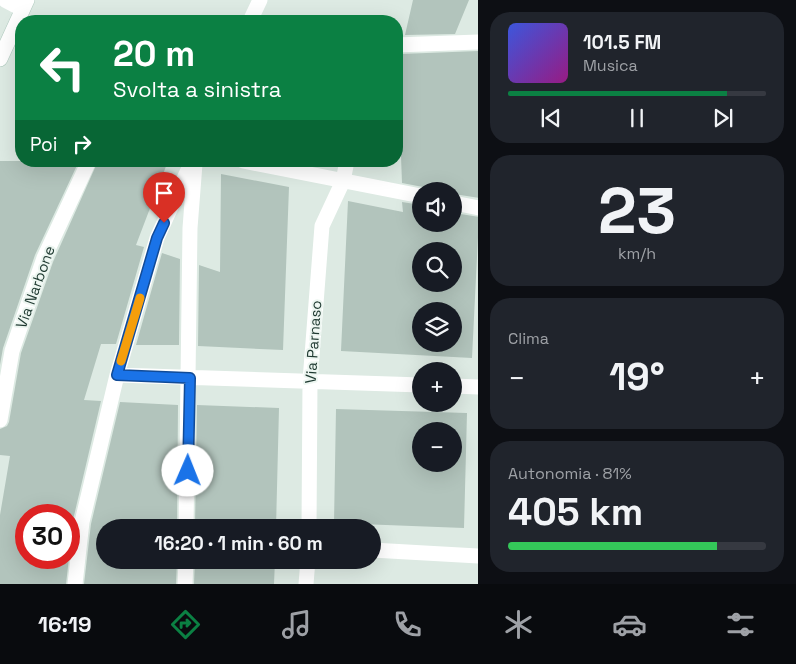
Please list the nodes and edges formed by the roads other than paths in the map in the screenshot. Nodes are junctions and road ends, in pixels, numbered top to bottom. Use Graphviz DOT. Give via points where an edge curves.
graph roads {
  1 [pos="5,0"];
  2 [pos="260,0"];
  3 [pos="25,5"];
  4 [pos="253,15"];
  5 [pos="15,27"];
  6 [pos="478,42"];
  7 [pos="403,45"];
  8 [pos="0,59"];
  9 [pos="86,167"];
  10 [pos="191,167"];
  11 [pos="194,167"];
  12 [pos="275,167"];
  13 [pos="346,167"];
  14 [pos="343,180"];
  15 [pos="412,194"];
  16 [pos="462,205"];
  17 [pos="478,208"];
  18 [pos="117,375"];
  19 [pos="190,378"];
  20 [pos="310,381"];
  21 [pos="412,385"];
  22 [pos="462,386"];
  23 [pos="478,387"];
  24 [pos="0,420"];
  25 [pos="186,519"];
  26 [pos="309,519"];
  27 [pos="381,551"];
  28 [pos="478,556"];
  29 [pos="186,569"];
  30 [pos="307,569"];
  31 [pos="75,584"];
  32 [pos="185,584"];
  33 [pos="306,584"];
  1 -- 3 [label="street"];
  2 -- 4 [label="street"];
  5 -- 8 [label="street"];
  6 -- 7 [label="street"];
  9 -- 24 [label="street, Via Narbone" via="44,258 12,351"];
  10 -- 18 [label="street" via="157,238"];
  11 -- 19 [label="street" via="190,228"];
  12 -- 14 [label="street"];
  13 -- 14 [label="street, Via Parnaso"];
  14 -- 15 [label="street"];
  14 -- 20 [label="street, Via Parnaso" via="322,226"];
  16 -- 17 [label="street"];
  18 -- 19 [label="street"];
  18 -- 31 [label="street" via="82,522"];
  19 -- 20 [label="street"];
  19 -- 25 [label="street"];
  20 -- 21 [label="street"];
  20 -- 26 [label="street, Via Parnaso"];
  22 -- 23 [label="street"];
  27 -- 28 [label="street"];
  29 -- 32 [label="street"];
  30 -- 33 [label="street"];
}
